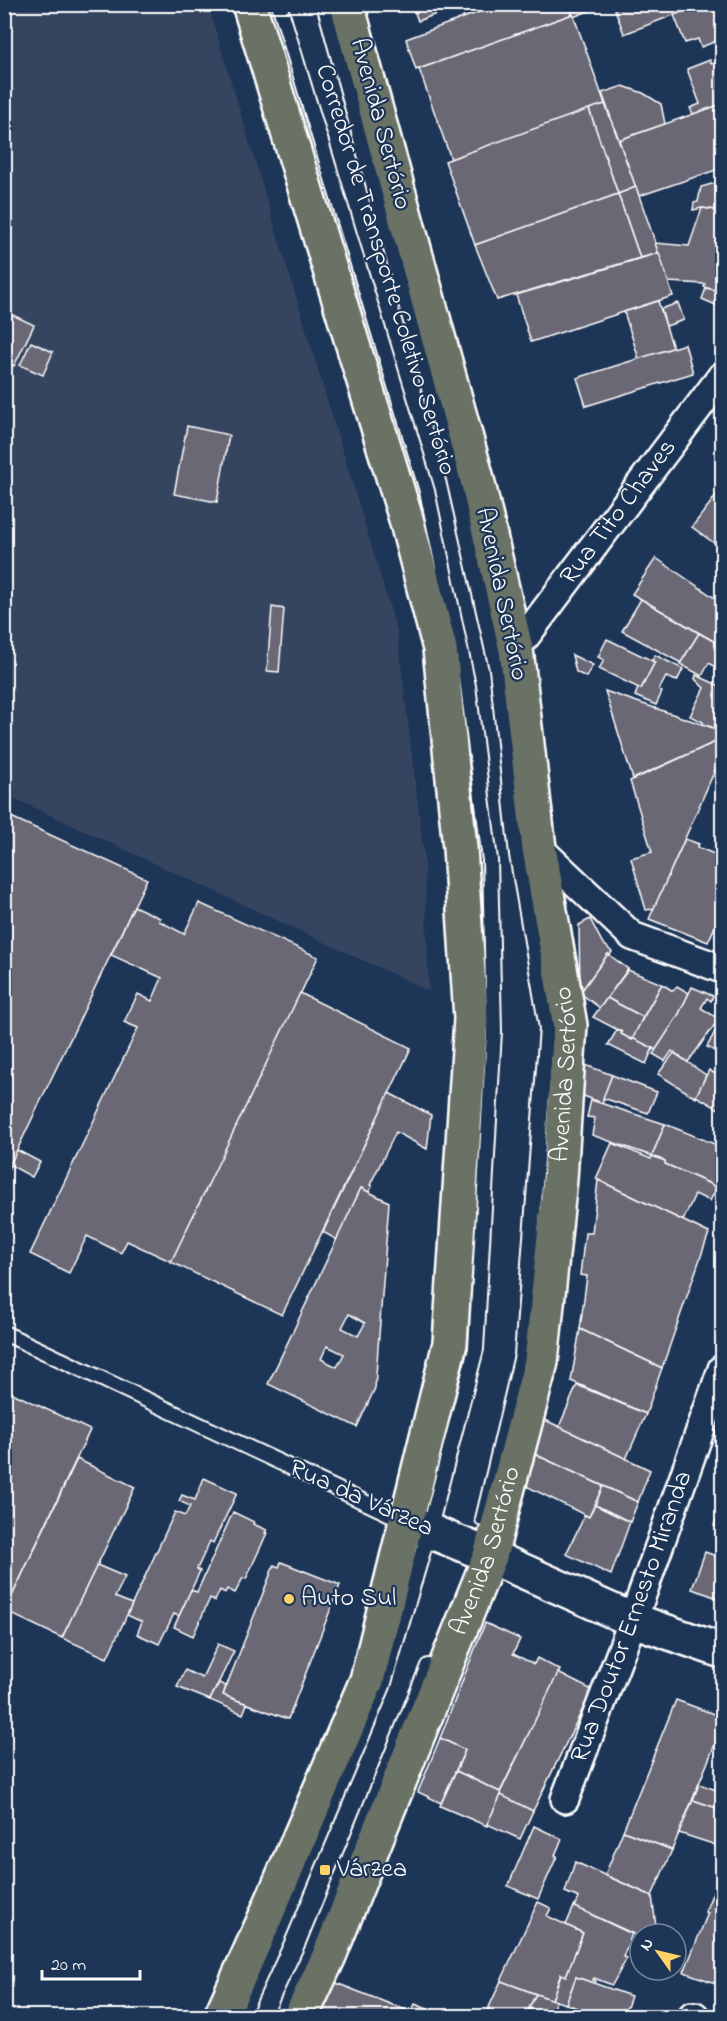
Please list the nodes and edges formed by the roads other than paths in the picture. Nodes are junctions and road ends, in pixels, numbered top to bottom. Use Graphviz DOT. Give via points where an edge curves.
graph roads {
  1 [pos="249,4"];
  2 [pos="279,4"];
  3 [pos="324,4"];
  4 [pos="347,4"];
  5 [pos="723,376"];
  6 [pos="506,659"];
  7 [pos="539,848"];
  8 [pos="723,969"];
  9 [pos="4,1333"];
  10 [pos="723,1369"];
  11 [pos="417,1526"];
  12 [pos="480,1546"];
  13 [pos="633,1620"];
  14 [pos="723,1651"];
  15 [pos="432,1656"];
  16 [pos="565,1799"];
  17 [pos="221,2016"];
  18 [pos="241,2016"];
  19 [pos="281,2016"];
  20 [pos="301,2016"];
  1 -- 11 [label="main road" via="406,519 440,649 450,736 471,1018 450,1343"];
  2 -- 11 [label="lane, Corredor de Transporte Coletivo Sertório" via="428,491 468,686 490,860 494,1031 476,1349"];
  3 -- 6 [label="lane, Corredor de Transporte Coletivo Sertório"];
  4 -- 6 [label="main road, Avenida Sertório" via="476,475"];
  5 -- 6 [label="street, Rua Tito Chaves"];
  6 -- 7 [label="main road, Avenida Sertório"];
  6 -- 12 [label="lane, Corredor de Transporte Coletivo Sertório" via="517,855 547,1028 522,1355"];
  7 -- 8 [label="street" via="632,936"];
  7 -- 12 [label="main road, Avenida Sertório" via="570,1025 560,1179 541,1362"];
  9 -- 11 [label="lane, Rua da Várzea"];
  10 -- 13 [label="street, Rua Doutor Ernesto Miranda"];
  11 -- 12 [label="street, Rua da Várzea"];
  11 -- 17 [label="main road" via="367,1680"];
  11 -- 18 [label="lane, Corredor de Transporte Coletivo Sertório" via="383,1686"];
  12 -- 13 [label="street, Rua da Várzea"];
  12 -- 20 [label="main road, Avenida Sertório" via="329,1956"];
  13 -- 14 [label="street, Rua da Várzea"];
  13 -- 16 [label="street, Rua Doutor Ernesto Miranda"];
  15 -- 19 [label="lane" via="313,1948"];
}
